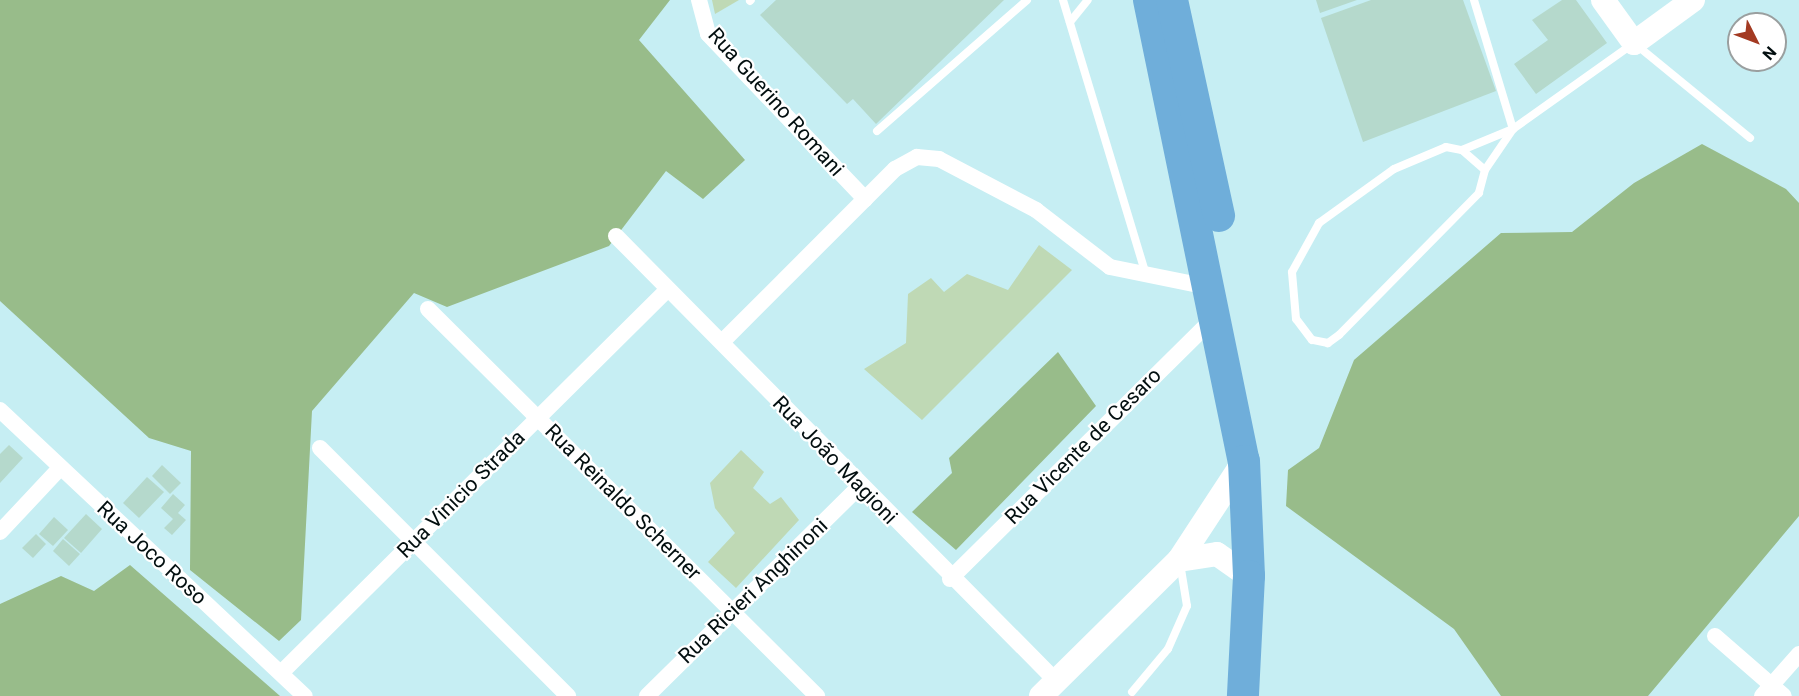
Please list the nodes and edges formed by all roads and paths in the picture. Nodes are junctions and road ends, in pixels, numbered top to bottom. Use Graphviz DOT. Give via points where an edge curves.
graph roads {
  1 [pos="699,0"];
  2 [pos="1027,0"];
  3 [pos="1063,0"];
  4 [pos="1088,0"];
  5 [pos="1149,0"];
  6 [pos="1172,0"];
  7 [pos="1474,0"];
  8 [pos="1603,0"];
  9 [pos="1693,0"];
  10 [pos="1070,22"];
  11 [pos="1634,43"];
  12 [pos="1513,129"];
  13 [pos="877,131"];
  14 [pos="1750,138"];
  15 [pos="1462,150"];
  16 [pos="1485,170"];
  17 [pos="865,199"];
  18 [pos="616,236"];
  19 [pos="1205,250"];
  20 [pos="1170,278"];
  21 [pos="1147,279"];
  22 [pos="667,290"];
  23 [pos="1215,301"];
  24 [pos="428,309"];
  25 [pos="722,342"];
  26 [pos="0,410"];
  27 [pos="538,417"];
  28 [pos="320,448"];
  29 [pos="1244,461"];
  30 [pos="60,468"];
  31 [pos="860,486"];
  32 [pos="0,532"];
  33 [pos="411,542"];
  34 [pos="1179,560"];
  35 [pos="1249,576"];
  36 [pos="950,579"];
  37 [pos="732,610"];
  38 [pos="1715,636"];
  39 [pos="1799,654"];
  40 [pos="280,673"];
  41 [pos="1048,689"];
  42 [pos="1132,692"];
  43 [pos="1772,692"];
  44 [pos="305,696"];
  45 [pos="568,696"];
  46 [pos="647,696"];
  47 [pos="817,696"];
  48 [pos="1243,696"];
  1 -- 17 [label="street, Rua Guerino Romani" via="708,34"];
  2 -- 13 [label="lane"];
  3 -- 10 [label="lane"];
  4 -- 10 [label="lane"];
  5 -- 19 [label="highway"];
  6 -- 29 [label="highway" via="1235,305 1248,428"];
  7 -- 12 [label="lane"];
  8 -- 11 [label="street"];
  9 -- 11 [label="street"];
  10 -- 21 [label="lane"];
  11 -- 12 [label="lane"];
  11 -- 14 [label="lane"];
  12 -- 15 [label="lane"];
  12 -- 16 [label="lane"];
  15 -- 16 [label="lane"];
  15 -- 16 [label="lane" via="1446,147 1420,155 1355,192 1319,223 1292,272 1296,319 1312,340 1328,343 1339,335 1479,193"];
  17 -- 21 [label="street" via="917,157 939,159 1036,210 1110,267"];
  17 -- 25 [label="street"];
  18 -- 22 [label="street, Rua João Magioni"];
  19 -- 20 [label="street"];
  19 -- 23 [label="highway"];
  20 -- 21 [label="street"];
  20 -- 23 [label="street"];
  22 -- 25 [label="street, Rua João Magioni"];
  22 -- 27 [label="street, Rua Vinicio Strada"];
  23 -- 29 [label="highway"];
  23 -- 36 [label="street, Rua Vicente de Cesaro"];
  24 -- 27 [label="street, Rua Reinaldo Scherner"];
  25 -- 31 [label="street, Rua João Magioni"];
  26 -- 30 [label="street, Rua Joco Roso"];
  27 -- 33 [label="street, Rua Vinicio Strada"];
  27 -- 37 [label="street, Rua Reinaldo Scherner"];
  28 -- 33 [label="street"];
  29 -- 34 [label="street"];
  29 -- 35 [label="highway"];
  30 -- 32 [label="street"];
  30 -- 40 [label="street, Rua Joco Roso"];
  31 -- 36 [label="street, Rua João Magioni"];
  31 -- 37 [label="street, Rua Ricieri Anghinoni"];
  33 -- 40 [label="street, Rua Vinicio Strada"];
  33 -- 45 [label="street"];
  34 -- 35 [label="street" via="1217,554"];
  34 -- 41 [label="street"];
  34 -- 42 [label="lane" via="1186,606 1168,649"];
  35 -- 48 [label="highway"];
  36 -- 41 [label="street, Rua João Magioni"];
  37 -- 46 [label="street, Rua Ricieri Anghinoni"];
  37 -- 47 [label="street, Rua Reinaldo Scherner"];
  38 -- 43 [label="street"];
  39 -- 43 [label="street"];
  40 -- 44 [label="street, Rua Joco Roso"];
}
